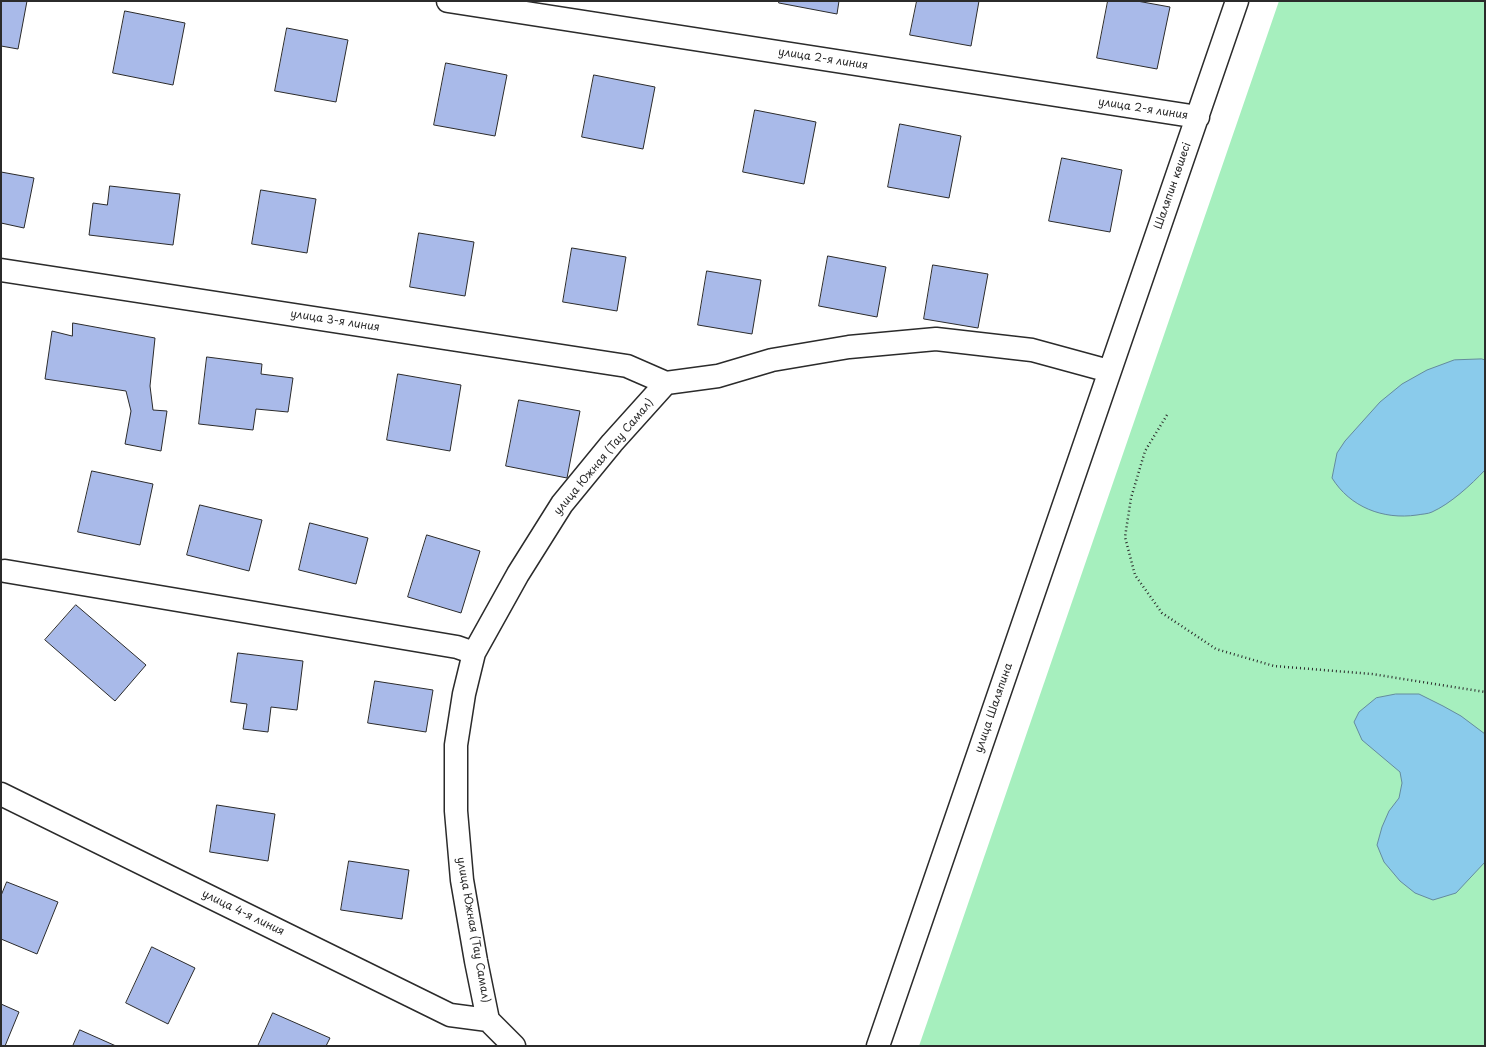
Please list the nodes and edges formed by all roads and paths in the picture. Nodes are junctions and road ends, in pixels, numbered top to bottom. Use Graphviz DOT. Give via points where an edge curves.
graph roads {
  1 [pos="448,1"];
  2 [pos="1236,1"];
  3 [pos="1198,117"];
  4 [pos="1,270"];
  5 [pos="1109,371"];
  6 [pos="666,383"];
  7 [pos="1167,415"];
  8 [pos="5,571"];
  9 [pos="474,653"];
  10 [pos="1485,692"];
  11 [pos="1,794"];
  12 [pos="488,1020"];
  13 [pos="514,1046"];
  14 [pos="878,1046"];
  1 -- 3 [label="street, улица 2-я линия"];
  2 -- 3 [label="street, Шаляпин көшесі"];
  3 -- 5 [label="street, Шаляпин көшесі"];
  4 -- 6 [label="street, улица 3-я линия" via="627,366"];
  5 -- 6 [label="street" via="1032,350 936,339 849,347 772,360 718,376"];
  5 -- 14 [label="street, улица Шаляпина"];
  6 -- 9 [label="street, улица Южная (Тау Самал)" via="562,504 518,574"];
  7 -- 10 [label="path" via="1146,451 1131,498 1125,537 1136,575 1162,613 1216,649 1274,666 1372,674"];
  8 -- 9 [label="street" via="457,647"];
  9 -- 12 [label="street, улица Южная (Тау Самал)" via="456,745 456,811 462,880"];
  11 -- 12 [label="street, улица 4-я линия" via="450,1015"];
  12 -- 13 [label="street"];
}
